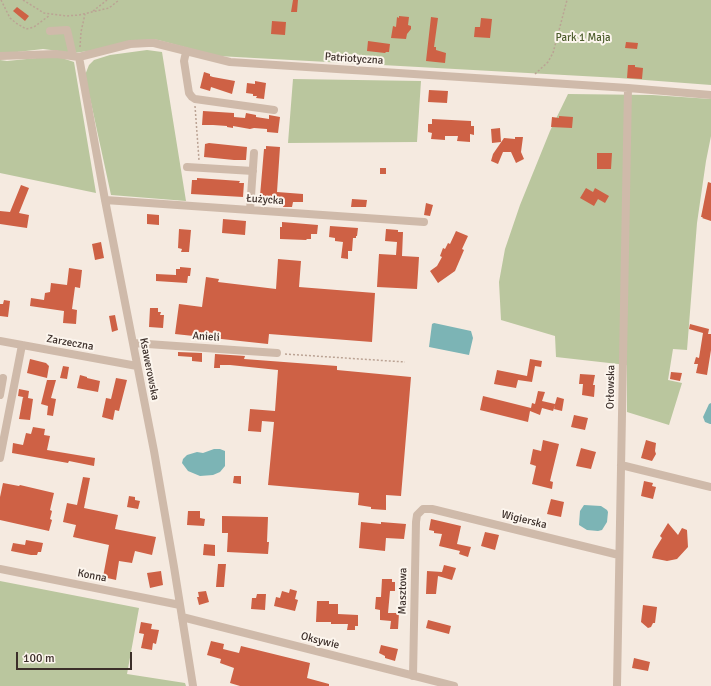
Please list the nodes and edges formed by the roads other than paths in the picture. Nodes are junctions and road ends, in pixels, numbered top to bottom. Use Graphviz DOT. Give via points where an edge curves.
graph roads {
  1 [pos="50,31"];
  2 [pos="186,52"];
  3 [pos="0,56"];
  4 [pos="76,56"];
  5 [pos="628,88"];
  6 [pos="711,95"];
  7 [pos="274,110"];
  8 [pos="254,153"];
  9 [pos="187,167"];
  10 [pos="253,170"];
  11 [pos="105,200"];
  12 [pos="250,210"];
  13 [pos="424,222"];
  14 [pos="0,341"];
  15 [pos="133,343"];
  16 [pos="22,345"];
  17 [pos="277,353"];
  18 [pos="137,366"];
  19 [pos="3,378"];
  20 [pos="0,395"];
  21 [pos="2,429"];
  22 [pos="0,458"];
  23 [pos="621,465"];
  24 [pos="711,487"];
  25 [pos="423,509"];
  26 [pos="619,555"];
  27 [pos="0,569"];
  28 [pos="180,605"];
  29 [pos="182,617"];
  30 [pos="412,676"];
  31 [pos="193,686"];
  32 [pos="454,686"];
  33 [pos="617,686"];
  1 -- 4 [label="street, Ksawerowska" via="66,30"];
  2 -- 4 [label="street, Patriotyczna" via="154,43 138,43"];
  2 -- 5 [label="street, Patriotyczna" via="230,62"];
  2 -- 7 [label="street" via="184,62 189,93 195,99"];
  3 -- 4 [label="street, Patriotyczna"];
  4 -- 11 [label="street, Ksawerowska"];
  5 -- 6 [label="street, Patriotyczna"];
  5 -- 23 [label="street, Orłowska"];
  8 -- 10 [label="street"];
  9 -- 10 [label="street"];
  10 -- 12 [label="street"];
  11 -- 12 [label="street, Łużycka"];
  11 -- 15 [label="street, Ksawerowska"];
  12 -- 13 [label="street, Łużycka"];
  14 -- 16 [label="street, Zarzeczna"];
  15 -- 17 [label="street, Anieli"];
  15 -- 18 [label="street, Ksawerowska"];
  16 -- 18 [label="street, Zarzeczna"];
  16 -- 21 [label="street"];
  18 -- 28 [label="street, Ksawerowska"];
  19 -- 20 [label="street"];
  21 -- 22 [label="street"];
  23 -- 24 [label="street"];
  23 -- 26 [label="street, Orłowska"];
  25 -- 26 [label="street, Wigierska" via="432,509"];
  25 -- 30 [label="street, Masztowa" via="417,515 416,522"];
  26 -- 33 [label="street, Orłowska"];
  27 -- 28 [label="street, Konna"];
  28 -- 29 [label="street, Ksawerowska"];
  29 -- 30 [label="street, Oksywie"];
  29 -- 31 [label="street, Ksawerowska"];
  30 -- 32 [label="street, Oksywie"];
}
